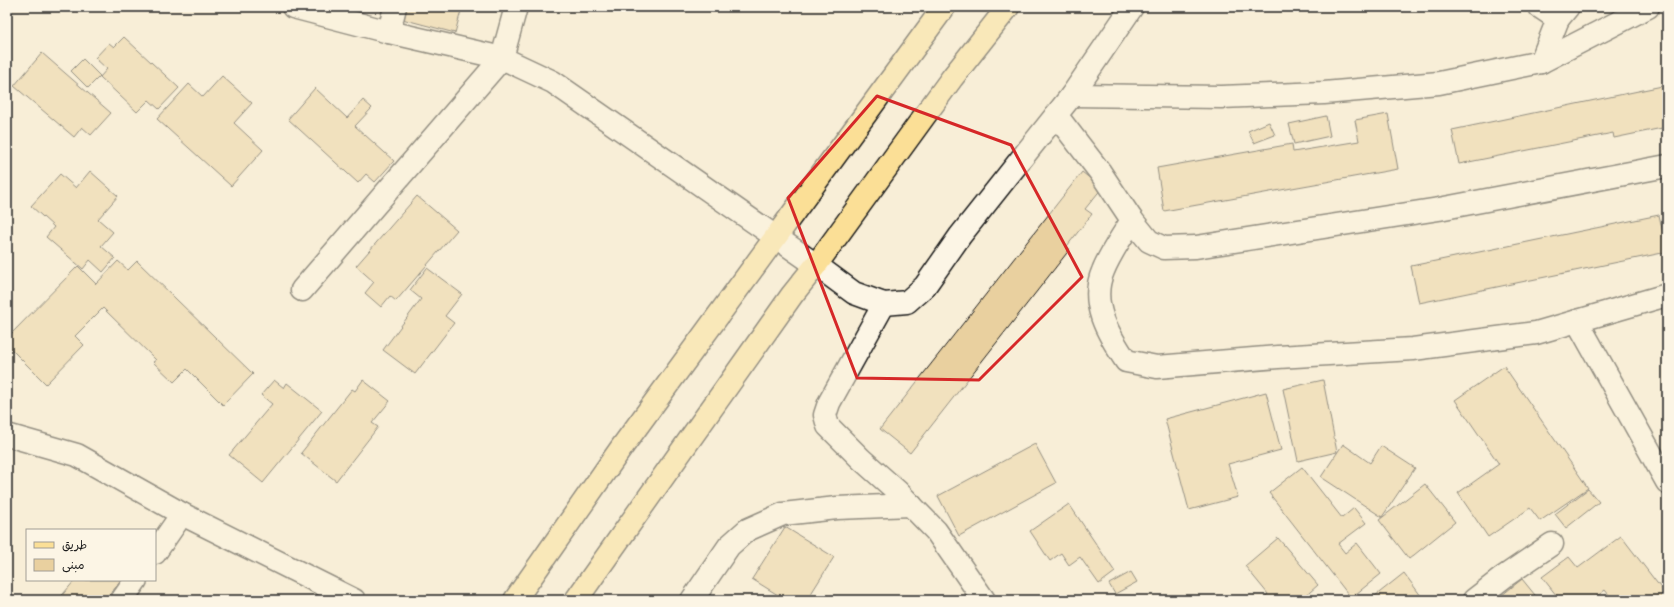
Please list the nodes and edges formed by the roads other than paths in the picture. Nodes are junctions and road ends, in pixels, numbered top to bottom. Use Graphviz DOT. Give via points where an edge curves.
graph roads {
  1 [pos="293,7"];
  2 [pos="395,7"];
  3 [pos="516,7"];
  4 [pos="944,7"];
  5 [pos="1008,7"];
  6 [pos="1132,7"];
  7 [pos="1540,7"];
  8 [pos="1648,7"];
  9 [pos="1563,13"];
  10 [pos="389,32"];
  11 [pos="502,58"];
  12 [pos="1541,62"];
  13 [pos="1072,95"];
  14 [pos="1056,115"];
  15 [pos="1667,166"];
  16 [pos="1132,220"];
  17 [pos="775,238"];
  18 [pos="816,265"];
  19 [pos="302,290"];
  20 [pos="1667,295"];
  21 [pos="884,304"];
  22 [pos="1576,321"];
  23 [pos="7,435"];
  24 [pos="1667,482"];
  25 [pos="912,505"];
  26 [pos="182,514"];
  27 [pos="1552,544"];
  28 [pos="156,552"];
  29 [pos="135,581"];
  30 [pos="122,600"];
  31 [pos="354,600"];
  32 [pos="515,600"];
  33 [pos="576,600"];
  34 [pos="692,600"];
  35 [pos="984,600"];
  36 [pos="1474,600"];
  1 -- 10 [label="street"];
  2 -- 10 [label="street"];
  3 -- 11 [label="street"];
  4 -- 17 [label="main road"];
  5 -- 18 [label="main road" via="952,78"];
  6 -- 13 [label="street"];
  7 -- 9 [label="street"];
  8 -- 12 [label="street"];
  9 -- 12 [label="street"];
  10 -- 11 [label="street"];
  11 -- 17 [label="street" via="553,82"];
  11 -- 19 [label="street"];
  12 -- 13 [label="street" via="1439,83 1324,93 1221,97"];
  13 -- 14 [label="street"];
  14 -- 16 [label="street" via="1100,172"];
  14 -- 21 [label="street" via="960,236 925,286 907,302"];
  15 -- 16 [label="street" via="1439,209 1196,247 1164,248 1149,241"];
  16 -- 22 [label="street" via="1102,271 1097,294 1100,314 1111,340 1126,361 1141,365 1157,367 1413,349 1536,333"];
  17 -- 18 [label="street"];
  17 -- 32 [label="main road" via="622,447"];
  18 -- 21 [label="street" via="854,293"];
  18 -- 33 [label="main road" via="787,302"];
  20 -- 22 [label="street"];
  21 -- 25 [label="street" via="825,415 828,426"];
  22 -- 24 [label="street"];
  23 -- 26 [label="street" via="77,455"];
  25 -- 34 [label="street" via="837,508 783,514 747,530 729,546"];
  25 -- 35 [label="street" via="936,531"];
  26 -- 28 [label="street"];
  26 -- 31 [label="street"];
  27 -- 36 [label="street"];
  29 -- 30 [label="street"];
}
